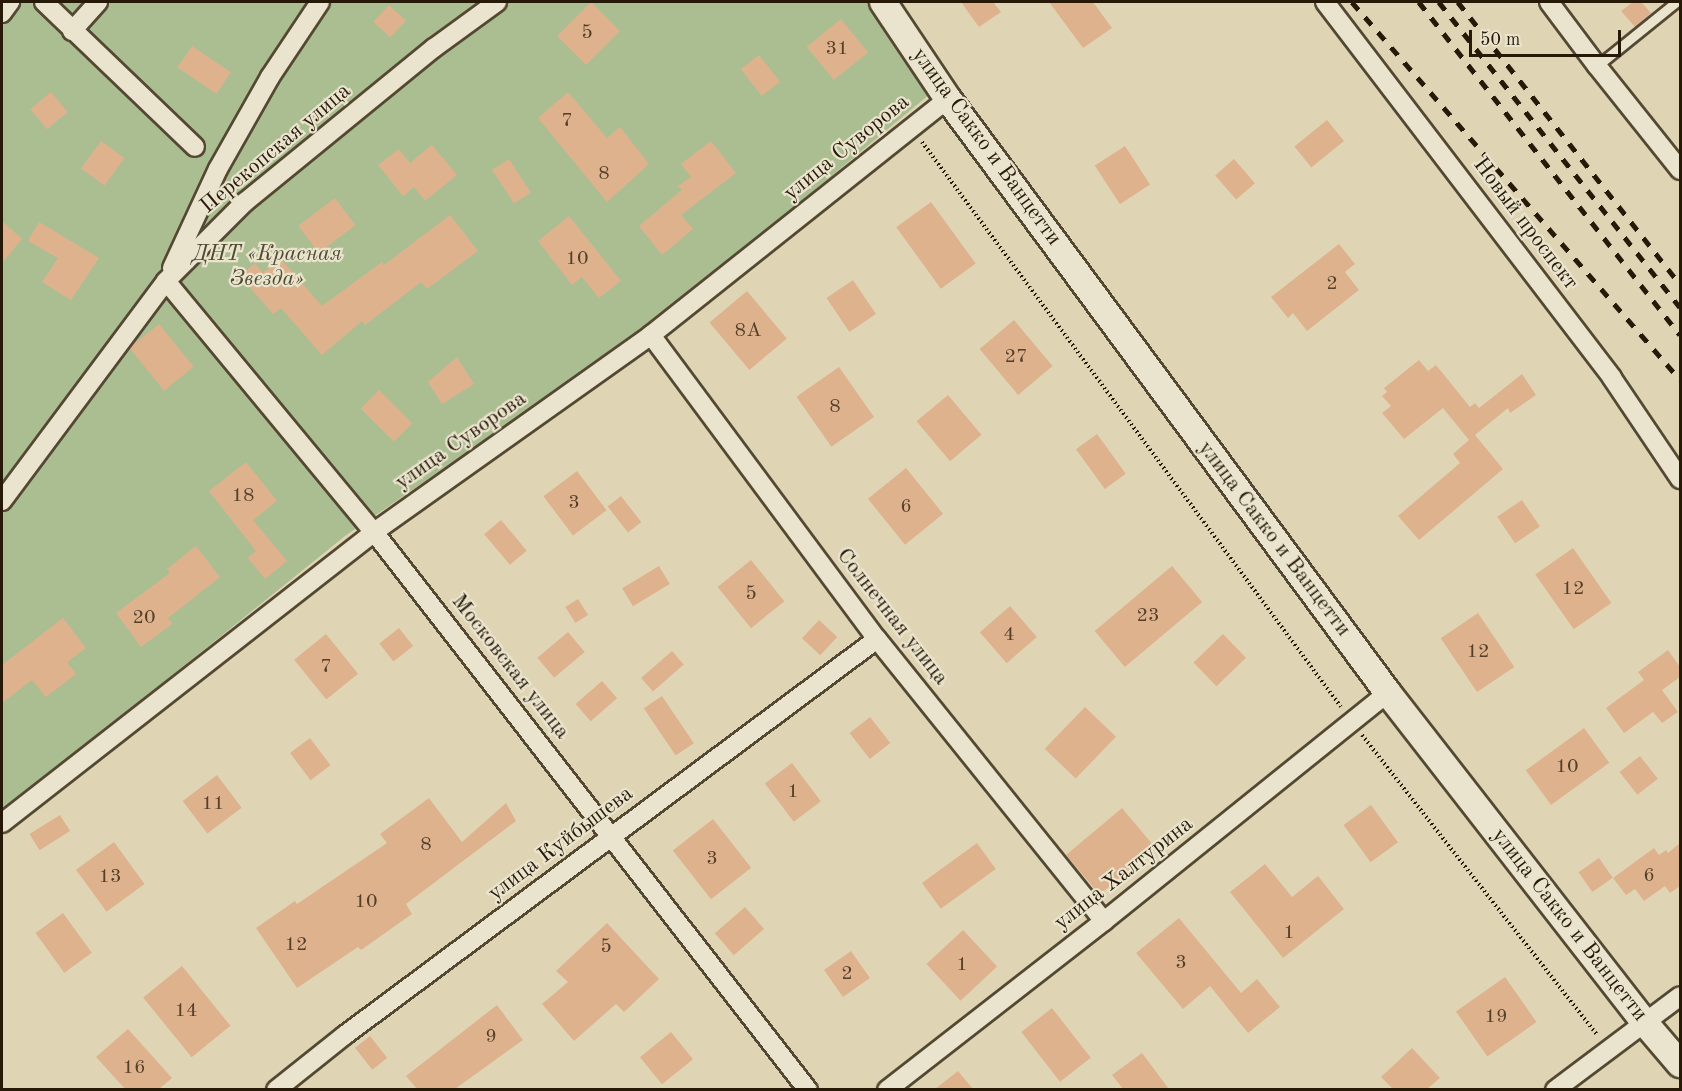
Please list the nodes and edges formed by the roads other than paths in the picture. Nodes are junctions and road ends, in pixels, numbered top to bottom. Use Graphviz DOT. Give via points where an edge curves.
graph roads {
  1 [pos="10,2"];
  2 [pos="44,2"];
  3 [pos="99,2"];
  4 [pos="320,2"];
  5 [pos="497,2"];
  6 [pos="883,2"];
  7 [pos="1325,2"];
  8 [pos="1549,2"];
  9 [pos="1676,2"];
  10 [pos="2,13"];
  11 [pos="72,31"];
  12 [pos="1597,66"];
  13 [pos="948,99"];
  14 [pos="195,147"];
  15 [pos="1680,170"];
  16 [pos="166,280"];
  17 [pos="651,335"];
  18 [pos="1680,479"];
  19 [pos="2,501"];
  20 [pos="374,532"];
  21 [pos="877,639"];
  22 [pos="1388,693"];
  23 [pos="2,823"];
  24 [pos="611,837"];
  25 [pos="1104,921"];
  26 [pos="1680,996"];
  27 [pos="1645,1023"];
  28 [pos="1680,1064"];
  29 [pos="276,1089"];
  30 [pos="808,1089"];
  31 [pos="887,1089"];
  32 [pos="1555,1089"];
  1 -- 10 [label="street"];
  2 -- 11 [label="street"];
  3 -- 11 [label="street"];
  4 -- 16 [label="street" via="270,77 218,169"];
  5 -- 16 [label="street, Перекопская улица" via="434,48 245,202"];
  6 -- 13 [label="main road, улица Сакко и Ванцетти"];
  7 -- 18 [label="street, Новый проспект" via="1612,378"];
  8 -- 12 [label="street"];
  9 -- 12 [label="lane"];
  11 -- 14 [label="street"];
  12 -- 15 [label="street"];
  13 -- 17 [label="street, улица Суворова"];
  13 -- 22 [label="main road, улица Сакко и Ванцетти"];
  16 -- 19 [label="street, Перекопская улица"];
  16 -- 20 [label="street, Московская улица"];
  17 -- 20 [label="street, улица Суворова"];
  17 -- 21 [label="street, Солнечная улица"];
  20 -- 23 [label="street, улица Суворова"];
  20 -- 24 [label="street, Московская улица"];
  21 -- 24 [label="street, улица Куйбышева"];
  21 -- 25 [label="street, Солнечная улица"];
  22 -- 25 [label="street, улица Халтурина"];
  22 -- 27 [label="main road, улица Сакко и Ванцетти"];
  24 -- 29 [label="street, улица Куйбышева"];
  24 -- 30 [label="street, Московская улица"];
  25 -- 31 [label="street, улица Халтурина"];
  26 -- 27 [label="street"];
  27 -- 28 [label="main road, улица Сакко и Ванцетти"];
  27 -- 32 [label="street"];
}
